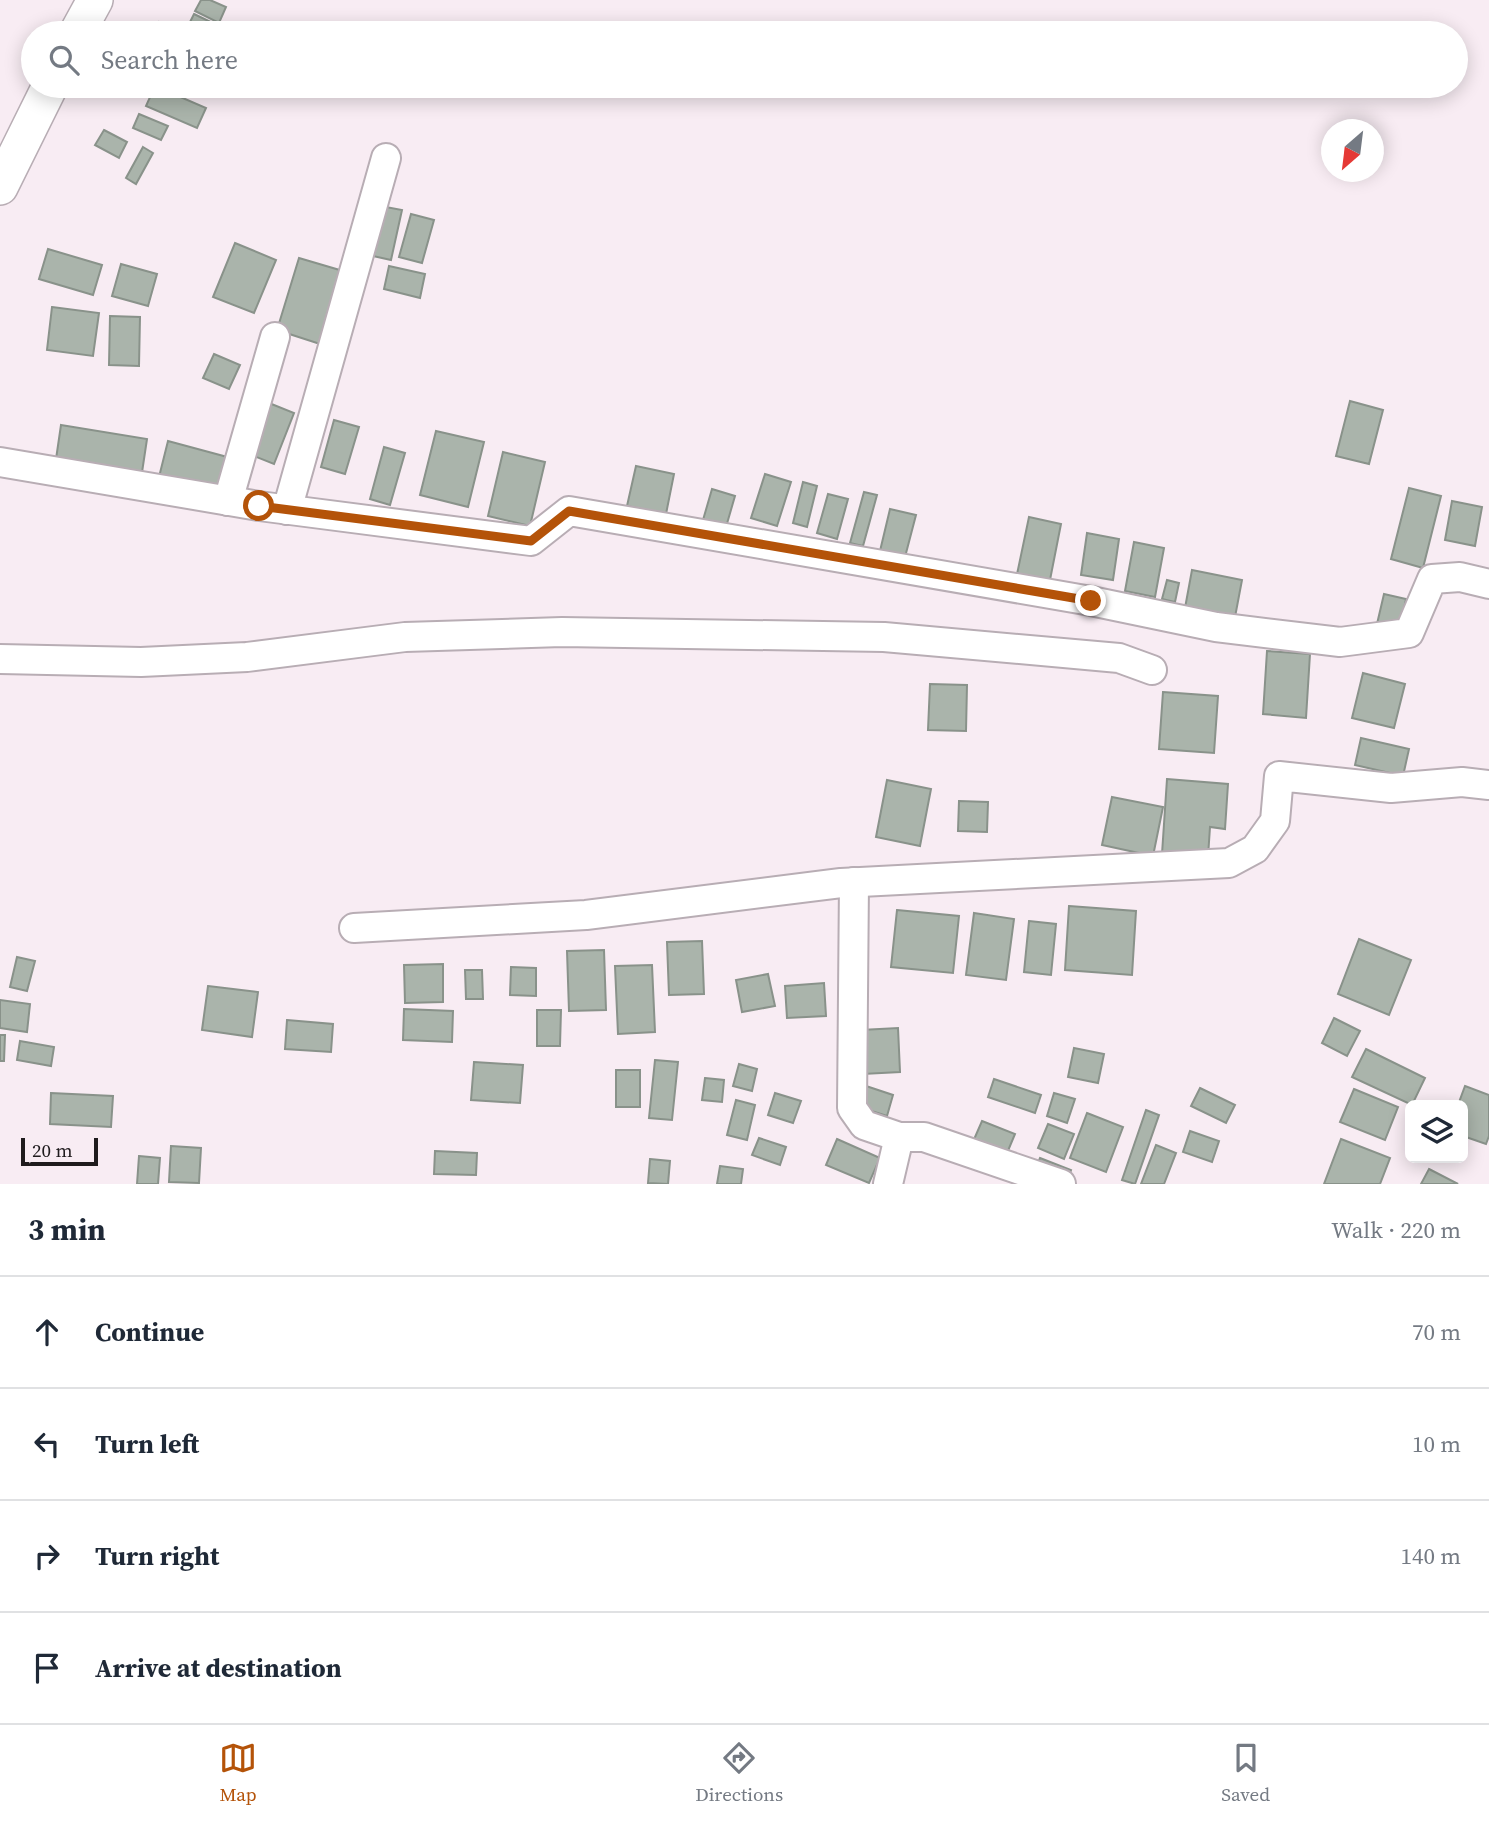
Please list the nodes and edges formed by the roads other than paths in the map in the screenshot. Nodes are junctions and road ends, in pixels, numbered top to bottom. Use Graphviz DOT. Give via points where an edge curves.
graph roads {
  1 [pos="95,0"];
  2 [pos="84,21"];
  3 [pos="44,98"];
  4 [pos="386,158"];
  5 [pos="0,187"];
  6 [pos="275,337"];
  7 [pos="0,462"];
  8 [pos="228,501"];
  9 [pos="288,510"];
  10 [pos="1489,584"];
  11 [pos="0,659"];
  12 [pos="1152,670"];
  13 [pos="1489,785"];
  14 [pos="854,882"];
  15 [pos="354,928"];
  16 [pos="899,1137"];
  17 [pos="888,1184"];
  18 [pos="1061,1184"];
  1 -- 2 [label="main road"];
  3 -- 5 [label="main road"];
  4 -- 9 [label="street"];
  6 -- 8 [label="street"];
  7 -- 8 [label="street"];
  8 -- 9 [label="street"];
  9 -- 10 [label="street" via="531,541 569,511 1091,601 1216,627 1340,642 1409,634 1432,579 1460,577"];
  11 -- 12 [label="street" via="247,657 405,637 680,632 884,637 1119,658"];
  13 -- 14 [label="street" via="1462,782 1391,788 1279,776 1275,821 1255,849 1229,863"];
  14 -- 15 [label="street" via="586,915"];
  14 -- 16 [label="street" via="852,1108 864,1125"];
  16 -- 17 [label="street"];
  16 -- 18 [label="street" via="924,1137"];
}
